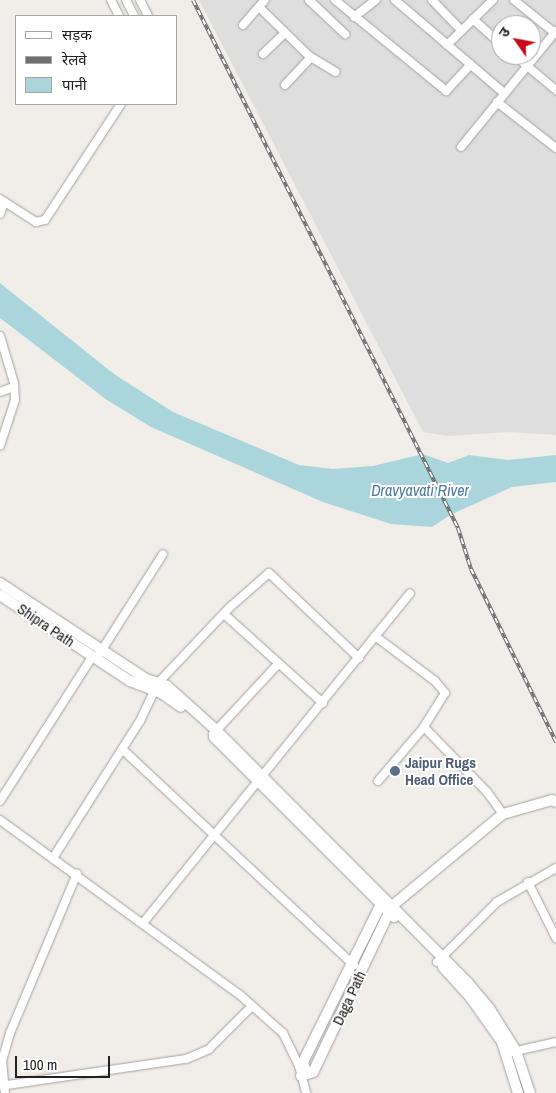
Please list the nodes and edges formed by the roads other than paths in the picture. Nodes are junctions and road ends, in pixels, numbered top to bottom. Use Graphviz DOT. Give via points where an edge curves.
graph roads {
  1 [pos="111,0"];
  2 [pos="126,0"];
  3 [pos="140,0"];
  4 [pos="265,0"];
  5 [pos="309,0"];
  6 [pos="335,0"];
  7 [pos="376,0"];
  8 [pos="395,0"];
  9 [pos="432,0"];
  10 [pos="493,0"];
  11 [pos="514,0"];
  12 [pos="259,7"];
  13 [pos="118,15"];
  14 [pos="134,15"];
  15 [pos="148,15"];
  16 [pos="354,17"];
  17 [pos="473,19"];
  18 [pos="243,25"];
  19 [pos="461,30"];
  20 [pos="556,32"];
  21 [pos="284,34"];
  22 [pos="345,34"];
  23 [pos="491,35"];
  24 [pos="446,45"];
  25 [pos="263,54"];
  26 [pos="311,57"];
  27 [pos="470,65"];
  28 [pos="527,66"];
  29 [pos="336,72"];
  30 [pos="285,85"];
  31 [pos="556,90"];
  32 [pos="504,93"];
  33 [pos="497,102"];
  34 [pos="120,105"];
  35 [pos="461,147"];
  36 [pos="556,148"];
  37 [pos="2,201"];
  38 [pos="0,214"];
  39 [pos="0,336"];
  40 [pos="14,387"];
  41 [pos="0,392"];
  42 [pos="0,446"];
  43 [pos="163,554"];
  44 [pos="0,583"];
  45 [pos="410,594"];
  46 [pos="0,595"];
  47 [pos="224,614"];
  48 [pos="375,636"];
  49 [pos="102,650"];
  50 [pos="94,658"];
  51 [pos="359,658"];
  52 [pos="278,664"];
  53 [pos="156,686"];
  54 [pos="323,703"];
  55 [pos="424,728"];
  56 [pos="214,733"];
  57 [pos="122,749"];
  58 [pos="260,778"];
  59 [pos="378,780"];
  60 [pos="0,801"];
  61 [pos="556,802"];
  62 [pos="503,814"];
  63 [pos="0,820"];
  64 [pos="214,836"];
  65 [pos="53,858"];
  66 [pos="556,868"];
  67 [pos="77,874"];
  68 [pos="528,882"];
  69 [pos="382,901"];
  70 [pos="391,909"];
  71 [pos="143,923"];
  72 [pos="556,938"];
  73 [pos="439,959"];
  74 [pos="351,963"];
  75 [pos="361,971"];
  76 [pos="252,1006"];
  77 [pos="556,1042"];
  78 [pos="512,1052"];
  79 [pos="304,1074"];
  80 [pos="3,1088"];
  81 [pos="306,1093"];
  82 [pos="518,1093"];
  83 [pos="530,1093"];
  1 -- 13 [label="street"];
  2 -- 14 [label="street"];
  3 -- 15 [label="street"];
  4 -- 12 [label="street"];
  5 -- 22 [label="street"];
  6 -- 16 [label="street"];
  7 -- 16 [label="street"];
  8 -- 24 [label="street"];
  9 -- 19 [label="street"];
  10 -- 17 [label="street"];
  11 -- 20 [label="street"];
  12 -- 18 [label="street"];
  12 -- 21 [label="street"];
  16 -- 27 [label="street" via="446,91"];
  17 -- 19 [label="street"];
  17 -- 23 [label="street"];
  19 -- 24 [label="street"];
  20 -- 28 [label="street"];
  21 -- 25 [label="street"];
  21 -- 26 [label="street"];
  24 -- 27 [label="street"];
  26 -- 29 [label="street"];
  26 -- 30 [label="street"];
  27 -- 32 [label="street"];
  28 -- 31 [label="street"];
  28 -- 32 [label="street"];
  32 -- 33 [label="street"];
  33 -- 35 [label="street"];
  33 -- 36 [label="street"];
  34 -- 37 [label="street" via="45,220 36,222"];
  37 -- 38 [label="street"];
  39 -- 40 [label="street"];
  40 -- 41 [label="street"];
  40 -- 42 [label="street" via="13,411"];
  43 -- 49 [label="street"];
  44 -- 49 [label="street"];
  45 -- 48 [label="street"];
  46 -- 50 [label="street, Shipra Path"];
  47 -- 51 [label="street" via="269,574"];
  47 -- 52 [label="street"];
  47 -- 53 [label="street"];
  48 -- 51 [label="street"];
  48 -- 55 [label="street" via="435,681 445,693"];
  49 -- 50 [label="street"];
  49 -- 53 [label="street"];
  50 -- 53 [label="street, Shipra Path" via="130,681"];
  50 -- 60 [label="street"];
  51 -- 54 [label="street"];
  52 -- 54 [label="street"];
  52 -- 56 [label="street"];
  53 -- 56 [label="street"];
  53 -- 57 [label="street" via="140,721"];
  54 -- 58 [label="street"];
  55 -- 59 [label="street"];
  55 -- 62 [label="street" via="487,792"];
  56 -- 58 [label="street"];
  57 -- 64 [label="street"];
  57 -- 65 [label="street"];
  58 -- 64 [label="street"];
  58 -- 69 [label="street"];
  61 -- 62 [label="street" via="552,800"];
  62 -- 70 [label="street"];
  63 -- 65 [label="street"];
  64 -- 71 [label="street"];
  64 -- 74 [label="street"];
  65 -- 67 [label="street"];
  66 -- 68 [label="street"];
  67 -- 71 [label="street"];
  67 -- 80 [label="street" via="10,1033 2,1061"];
  68 -- 72 [label="street"];
  68 -- 73 [label="street" via="497,902"];
  69 -- 70 [label="street"];
  69 -- 74 [label="street"];
  70 -- 73 [label="street"];
  70 -- 75 [label="street, Daga Path"];
  71 -- 76 [label="street"];
  73 -- 78 [label="street"];
  74 -- 75 [label="street"];
  74 -- 79 [label="street" via="303,1062"];
  75 -- 79 [label="street, Daga Path" via="313,1072"];
  76 -- 79 [label="street" via="283,1033"];
  76 -- 80 [label="street" via="208,1049 186,1059"];
  77 -- 78 [label="street"];
  78 -- 82 [label="street"];
  78 -- 83 [label="street"];
  79 -- 81 [label="street"];
}
